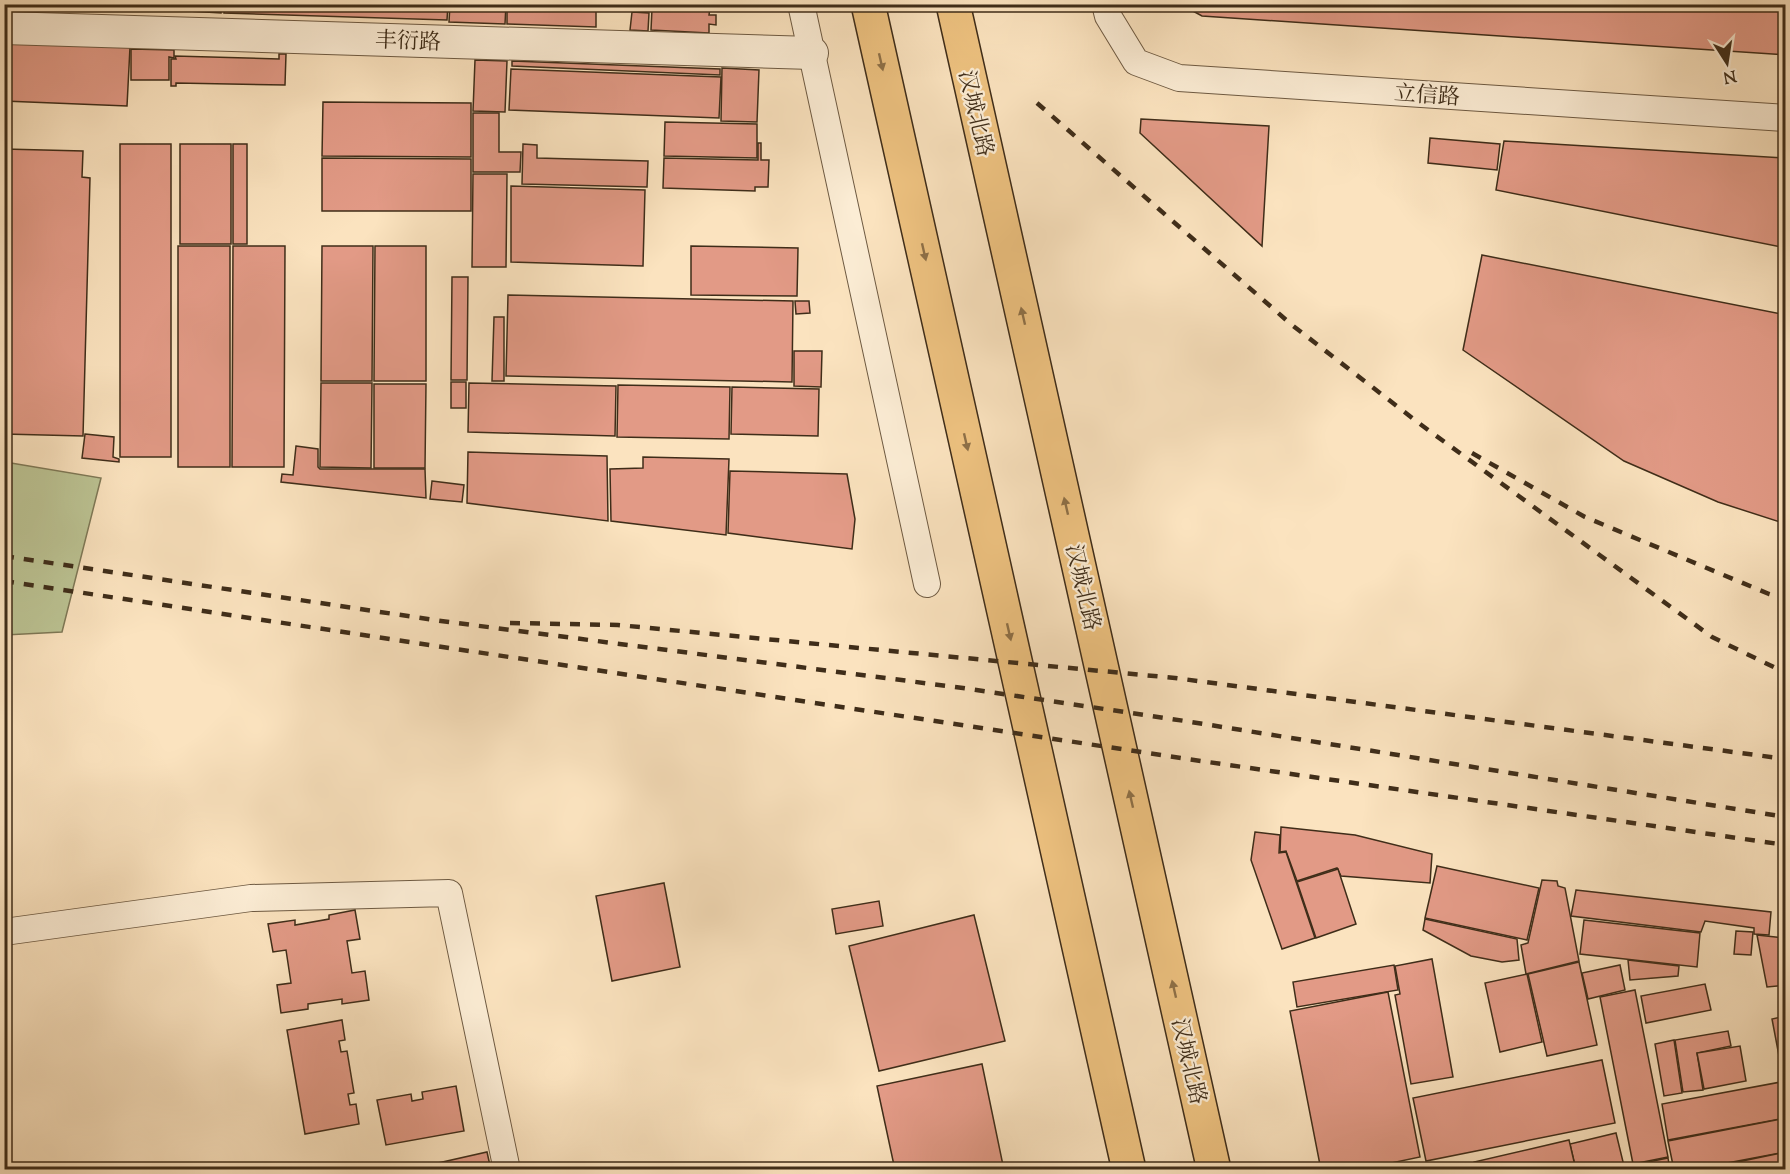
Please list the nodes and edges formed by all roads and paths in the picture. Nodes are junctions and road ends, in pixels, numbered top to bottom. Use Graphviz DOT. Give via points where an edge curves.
graph roads {
  1 [pos="801,4"];
  2 [pos="868,4"];
  3 [pos="953,4"];
  4 [pos="1105,4"];
  5 [pos="4,28"];
  6 [pos="812,53"];
  7 [pos="1785,118"];
  8 [pos="927,584"];
  9 [pos="4,932"];
  10 [pos="507,1170"];
  11 [pos="1129,1170"];
  12 [pos="1214,1170"];
  1 -- 6 [label="street"];
  2 -- 11 [label="main road, one-way"];
  12 -- 3 [label="main road, 汉城北路, one-way"];
  4 -- 7 [label="street, 立信路" via="1108,16 1136,62 1179,78"];
  5 -- 6 [label="street, 丰衍路"];
  6 -- 8 [label="street"];
  9 -- 10 [label="street" via="251,898 449,893"];
}
